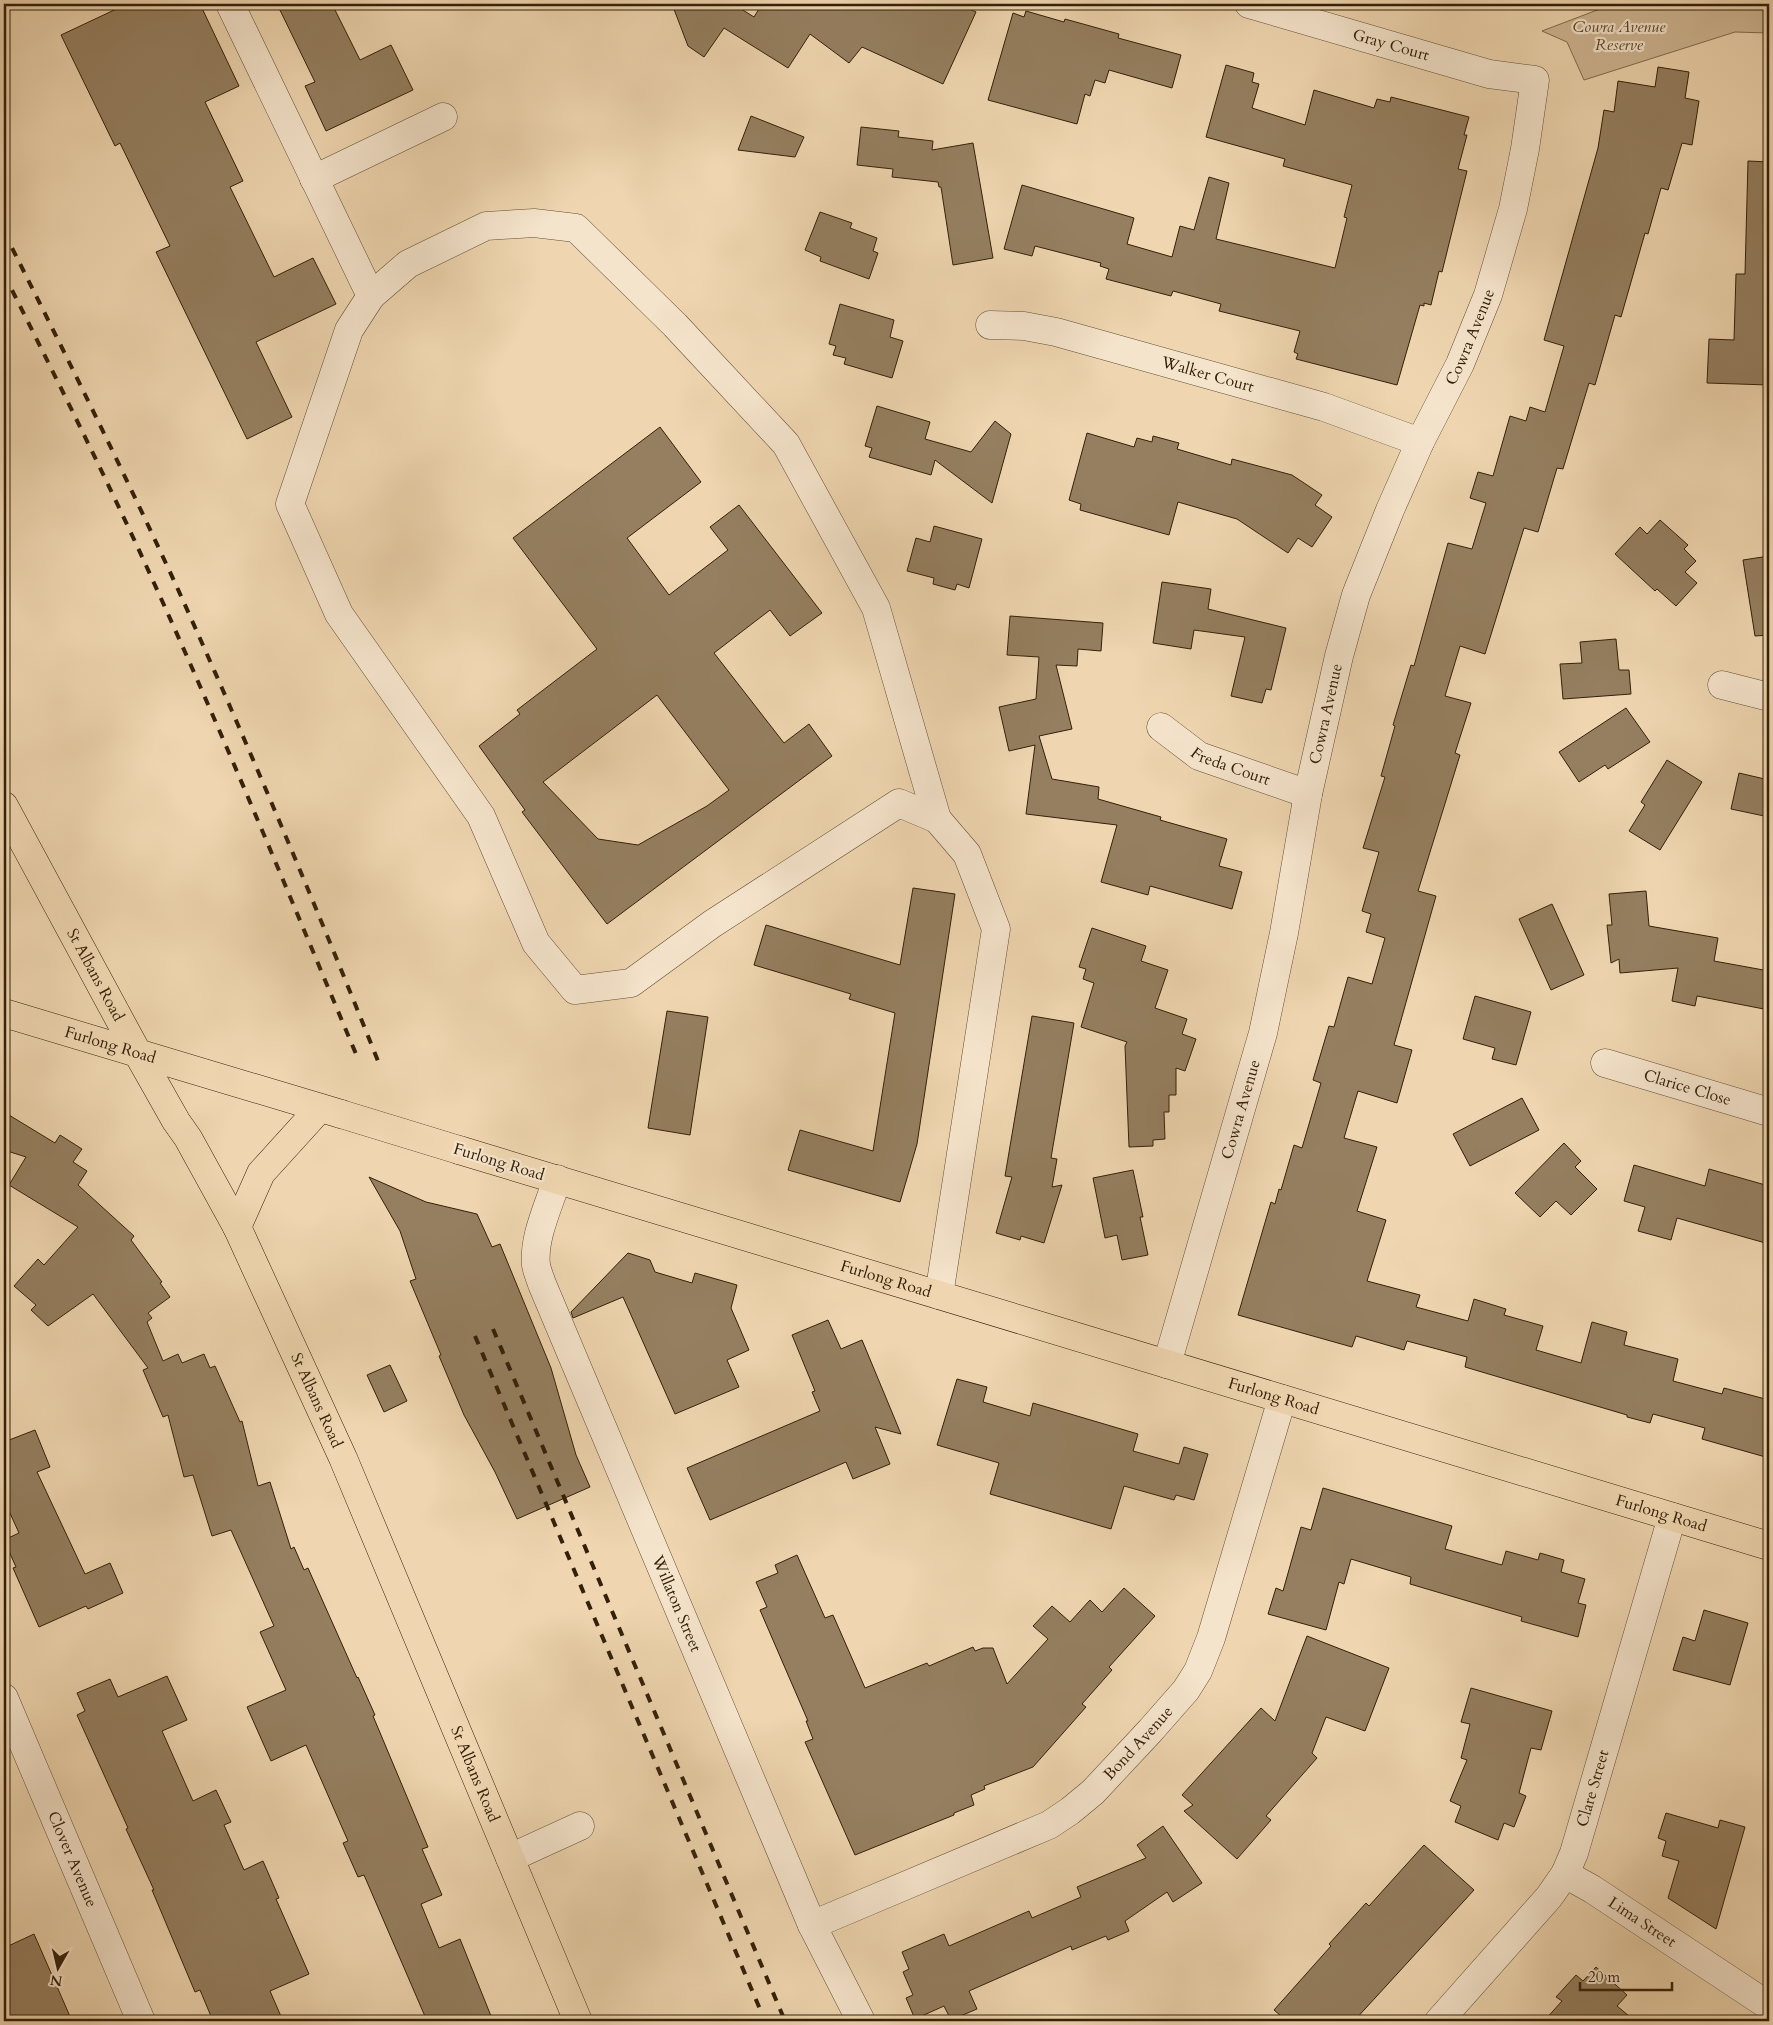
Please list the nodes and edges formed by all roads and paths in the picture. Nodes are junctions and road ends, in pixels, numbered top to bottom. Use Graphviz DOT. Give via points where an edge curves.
graph roads {
  1 [pos="230,4"];
  2 [pos="1250,4"];
  3 [pos="1535,80"];
  4 [pos="443,117"];
  5 [pos="314,179"];
  6 [pos="371,296"];
  7 [pos="990,325"];
  8 [pos="1420,442"];
  9 [pos="1722,685"];
  10 [pos="1769,697"];
  11 [pos="1161,727"];
  12 [pos="1308,794"];
  13 [pos="4,806"];
  14 [pos="937,819"];
  15 [pos="4,1013"];
  16 [pos="137,1052"];
  17 [pos="1605,1063"];
  18 [pos="330,1111"];
  19 [pos="1769,1112"];
  20 [pos="557,1179"];
  21 [pos="236,1228"];
  22 [pos="939,1295"];
  23 [pos="1167,1364"];
  24 [pos="1282,1399"];
  25 [pos="1672,1517"];
  26 [pos="1769,1546"];
  27 [pos="4,1698"];
  28 [pos="580,1826"];
  29 [pos="510,1858"];
  30 [pos="1565,1874"];
  31 [pos="812,1925"];
  32 [pos="1769,2006"];
  33 [pos="141,2021"];
  34 [pos="578,2021"];
  35 [pos="861,2021"];
  36 [pos="1439,2021"];
  1 -- 5 [label="street"];
  2 -- 3 [label="street, Gray Court" via="1489,74"];
  3 -- 8 [label="street, Cowra Avenue" via="1513,210 1488,295 1460,364"];
  4 -- 5 [label="street"];
  5 -- 6 [label="street"];
  6 -- 14 [label="street" via="408,264 486,226 534,223 576,228 675,325 786,444 876,608"];
  6 -- 14 [label="street" via="349,330 290,504 339,614 481,816 536,943 575,990 631,982 712,924 899,803"];
  7 -- 8 [label="street, Walker Court" via="1024,326 1056,332 1324,407"];
  8 -- 12 [label="street, Cowra Avenue" via="1356,594"];
  9 -- 10 [label="street"];
  11 -- 12 [label="street, Freda Court" via="1199,756"];
  12 -- 23 [label="street, Cowra Avenue" via="1263,1033"];
  13 -- 16 [label="main road, St Albans Road"];
  14 -- 22 [label="street" via="967,854 996,929"];
  15 -- 16 [label="main road, Furlong Road"];
  16 -- 18 [label="main road, Furlong Road"];
  16 -- 21 [label="main road, St Albans Road"];
  17 -- 19 [label="street, Clarice Close"];
  18 -- 20 [label="main road, Furlong Road, bridge"];
  18 -- 21 [label="main road" via="261,1173"];
  20 -- 22 [label="main road, Furlong Road"];
  20 -- 31 [label="street, Willaton Street" via="536,1254 542,1284"];
  21 -- 29 [label="main road, St Albans Road" via="344,1458"];
  22 -- 23 [label="main road, Furlong Road"];
  23 -- 24 [label="main road, Furlong Road"];
  24 -- 25 [label="main road, Furlong Road"];
  24 -- 31 [label="street, Bond Avenue" via="1211,1638 1198,1671 1150,1731 1093,1792 1049,1825"];
  25 -- 26 [label="main road, Furlong Road"];
  25 -- 30 [label="street, Clare Street" via="1574,1853"];
  27 -- 33 [label="street, Clover Avenue"];
  28 -- 29 [label="street"];
  29 -- 34 [label="main road, St Albans Road"];
  30 -- 32 [label="street, Lima Street"];
  30 -- 36 [label="street, Clare Street" via="1549,1897"];
  31 -- 35 [label="street, Willaton Street"];
}
